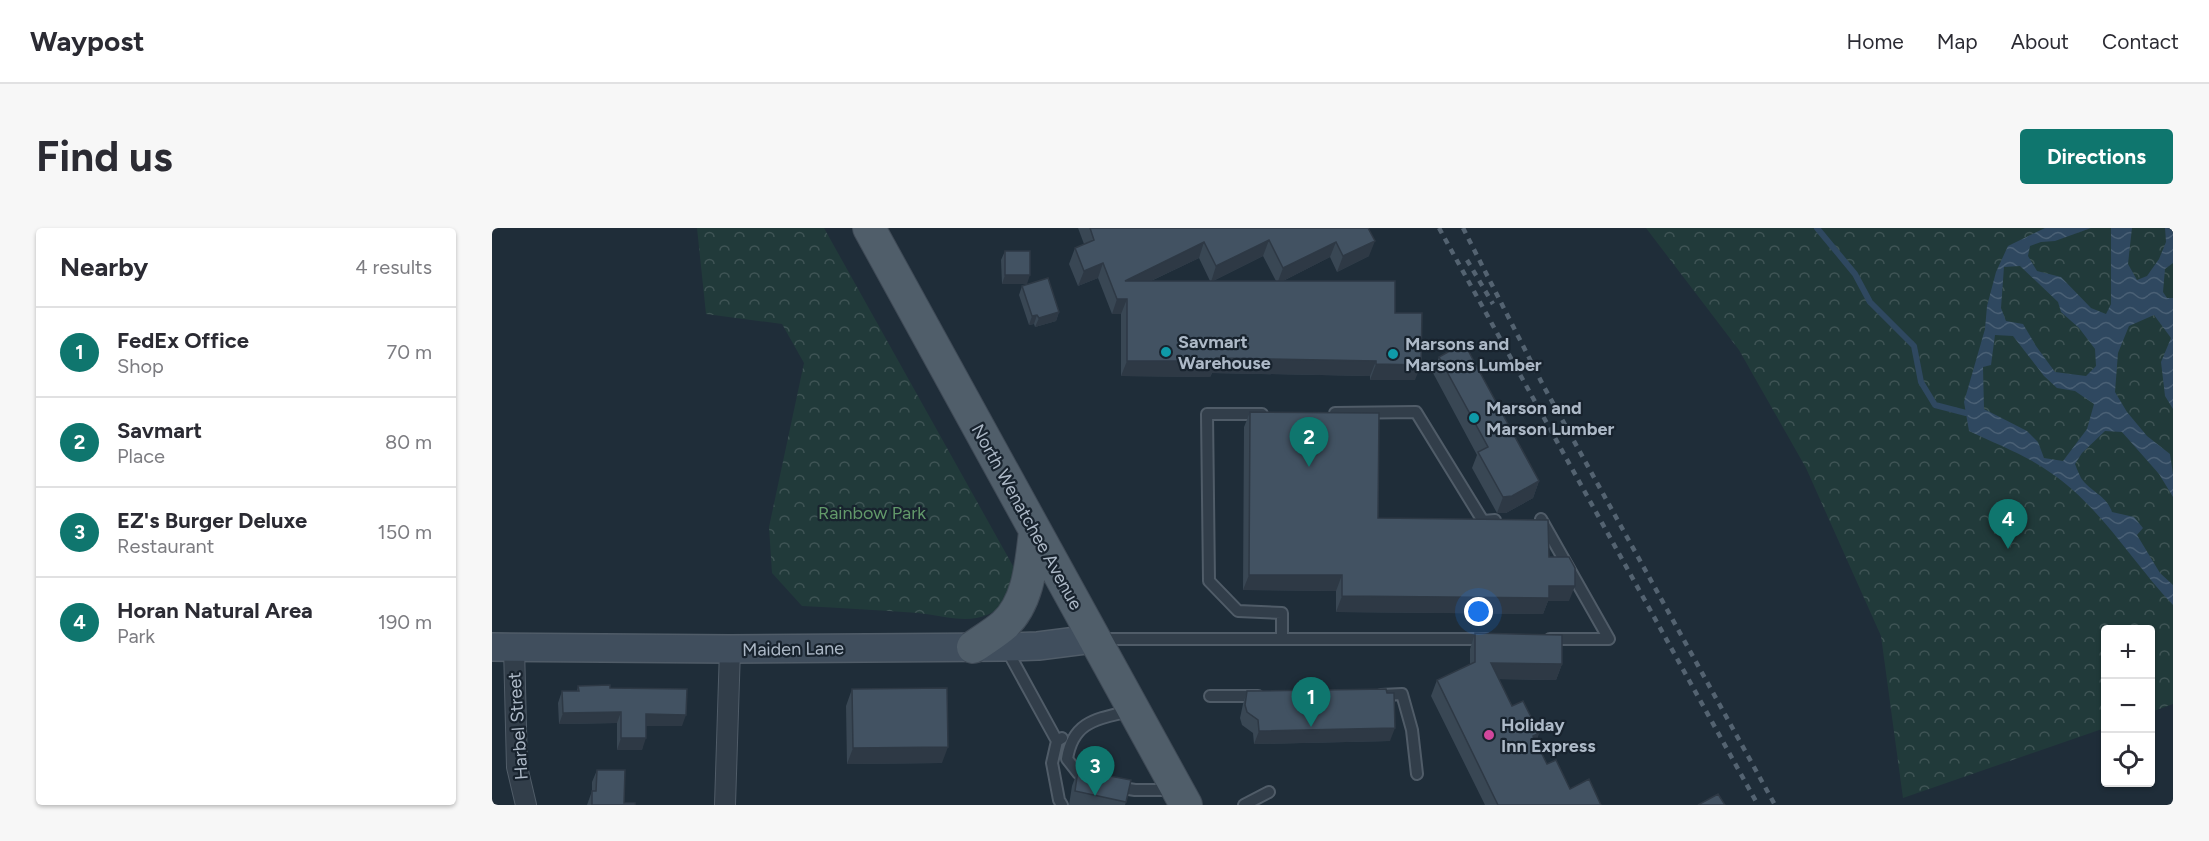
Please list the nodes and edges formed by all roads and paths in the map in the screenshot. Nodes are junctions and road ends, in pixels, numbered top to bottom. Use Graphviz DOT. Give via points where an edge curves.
graph roads {
  1 [pos="869,228"];
  2 [pos="1277,413"];
  3 [pos="1324,413"];
  4 [pos="1506,520"];
  5 [pos="1530,520"];
  6 [pos="1035,532"];
  7 [pos="1093,639"];
  8 [pos="1282,639"];
  9 [pos="1492,639"];
  10 [pos="1539,639"];
  11 [pos="503,647"];
  12 [pos="973,647"];
  13 [pos="1006,647"];
  14 [pos="730,649"];
  15 [pos="1368,695"];
  16 [pos="1210,696"];
  17 [pos="1267,696"];
  18 [pos="1133,710"];
  19 [pos="1078,729"];
  20 [pos="1057,741"];
  21 [pos="1417,774"];
  22 [pos="1269,792"];
  23 [pos="1177,800"];
  24 [pos="526,805"];
  25 [pos="726,805"];
  26 [pos="1062,805"];
  27 [pos="1244,805"];
  1 -- 6 [label="main road, North Wenatchee Avenue"];
  2 -- 8 [label="lane" via="1207,414 1209,581 1238,611 1282,613"];
  3 -- 4 [label="lane" via="1416,412 1483,521"];
  5 -- 10 [label="lane" via="1542,519 1609,639"];
  6 -- 7 [label="main road, North Wenatchee Avenue"];
  6 -- 12 [label="main road" via="1030,571 1015,611 1006,624"];
  7 -- 8 [label="lane"];
  7 -- 13 [label="main road, Maiden Lane"];
  7 -- 18 [label="main road, North Wenatchee Avenue"];
  8 -- 9 [label="lane"];
  11 -- 14 [label="main road, Maiden Lane"];
  11 -- 24 [label="street, Harbel Street" via="517,767"];
  12 -- 13 [label="main road, Maiden Lane"];
  12 -- 14 [label="main road, Maiden Lane"];
  13 -- 20 [label="lane"];
  14 -- 25 [label="street"];
  15 -- 21 [label="lane" via="1402,694 1412,730"];
  16 -- 17 [label="lane"];
  18 -- 19 [label="lane"];
  18 -- 23 [label="main road, North Wenatchee Avenue"];
  19 -- 20 [label="lane"];
  19 -- 23 [label="lane" via="1070,742 1067,759 1078,773 1098,785"];
  20 -- 26 [label="lane" via="1052,763"];
  22 -- 27 [label="lane"];
}
